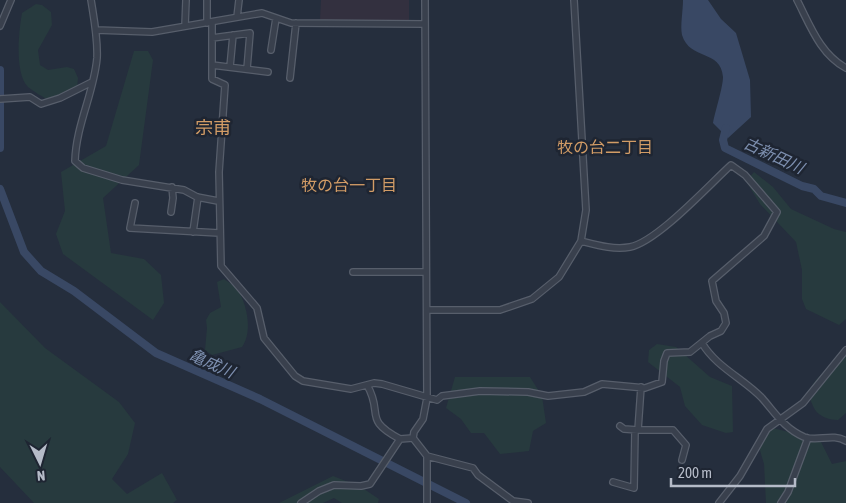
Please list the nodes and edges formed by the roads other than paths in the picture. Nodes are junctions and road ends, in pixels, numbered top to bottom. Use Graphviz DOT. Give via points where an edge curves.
graph roads {
  1 [pos="11,0"];
  2 [pos="91,0"];
  3 [pos="186,0"];
  4 [pos="207,0"];
  5 [pos="239,0"];
  6 [pos="425,0"];
  7 [pos="574,0"];
  8 [pos="797,0"];
  9 [pos="237,17"];
  10 [pos="276,18"];
  11 [pos="209,23"];
  12 [pos="296,23"];
  13 [pos="424,24"];
  14 [pos="0,26"];
  15 [pos="185,26"];
  16 [pos="96,30"];
  17 [pos="233,35"];
  18 [pos="212,38"];
  19 [pos="271,50"];
  20 [pos="212,65"];
  21 [pos="230,67"];
  22 [pos="846,68"];
  23 [pos="247,69"];
  24 [pos="268,72"];
  25 [pos="290,78"];
  26 [pos="92,82"];
  27 [pos="0,99"];
  28 [pos="172,187"];
  29 [pos="198,197"];
  30 [pos="218,201"];
  31 [pos="135,203"];
  32 [pos="171,212"];
  33 [pos="193,232"];
  34 [pos="219,233"];
  35 [pos="581,241"];
  36 [pos="353,272"];
  37 [pos="426,272"];
  38 [pos="427,310"];
  39 [pos="702,344"];
  40 [pos="846,350"];
  41 [pos="366,385"];
  42 [pos="641,387"];
  43 [pos="427,398"];
  44 [pos="779,421"];
  45 [pos="620,426"];
  46 [pos="636,430"];
  47 [pos="412,438"];
  48 [pos="808,438"];
  49 [pos="400,440"];
  50 [pos="846,441"];
  51 [pos="427,456"];
  52 [pos="682,460"];
  53 [pos="613,482"];
  54 [pos="301,503"];
  55 [pos="426,503"];
  56 [pos="528,503"];
  57 [pos="719,503"];
  58 [pos="781,503"];
  1 -- 14 [label="street"];
  2 -- 16 [label="street"];
  3 -- 15 [label="street"];
  4 -- 11 [label="street"];
  5 -- 9 [label="street"];
  6 -- 13 [label="street"];
  7 -- 35 [label="street" via="586,210"];
  8 -- 22 [label="street" via="824,51 834,62"];
  9 -- 10 [label="street" via="262,13"];
  9 -- 11 [label="street"];
  10 -- 12 [label="street"];
  10 -- 19 [label="street"];
  11 -- 15 [label="street"];
  11 -- 18 [label="street"];
  12 -- 13 [label="street"];
  12 -- 25 [label="street"];
  13 -- 37 [label="street"];
  15 -- 16 [label="street" via="152,32"];
  16 -- 26 [label="street" via="97,59"];
  17 -- 18 [label="street"];
  17 -- 21 [label="street"];
  17 -- 23 [label="street" via="250,33"];
  18 -- 20 [label="street"];
  20 -- 21 [label="street"];
  20 -- 30 [label="street" via="212,79 225,85"];
  21 -- 23 [label="street"];
  23 -- 24 [label="street"];
  26 -- 27 [label="street" via="41,104 30,97"];
  26 -- 28 [label="street" via="76,142 75,161 83,168 122,180"];
  28 -- 29 [label="street"];
  28 -- 32 [label="street"];
  29 -- 30 [label="street"];
  29 -- 33 [label="street"];
  30 -- 34 [label="street"];
  31 -- 33 [label="street" via="130,228"];
  33 -- 34 [label="street"];
  34 -- 41 [label="street" via="221,266 257,308 264,338 295,376 303,381 351,389"];
  35 -- 38 [label="street" via="560,277 532,299 500,310"];
  35 -- 39 [label="street" via="608,247 631,247 650,239 731,165 745,174 777,212 764,236 712,282 726,323 721,331"];
  36 -- 37 [label="street"];
  37 -- 38 [label="street"];
  38 -- 43 [label="street"];
  39 -- 42 [label="street" via="690,352 667,353 662,382"];
  39 -- 44 [label="street" via="761,398"];
  40 -- 44 [label="street" via="803,403"];
  41 -- 43 [label="street" via="382,384"];
  41 -- 49 [label="street" via="372,394 376,407 374,416 379,425"];
  42 -- 43 [label="street" via="609,383 584,392 548,396 528,392 480,391 442,396 437,400"];
  42 -- 46 [label="street"];
  43 -- 47 [label="street" via="423,419"];
  44 -- 48 [label="street"];
  44 -- 57 [label="street" via="763,435 740,476"];
  45 -- 46 [label="street"];
  46 -- 52 [label="street" via="673,430 686,445"];
  46 -- 53 [label="street" via="634,488"];
  47 -- 49 [label="street"];
  47 -- 51 [label="street"];
  48 -- 50 [label="street" via="833,437"];
  48 -- 58 [label="street"];
  49 -- 54 [label="street" via="370,484 334,485"];
  51 -- 55 [label="street"];
  51 -- 56 [label="street" via="473,468 513,501"];
}
